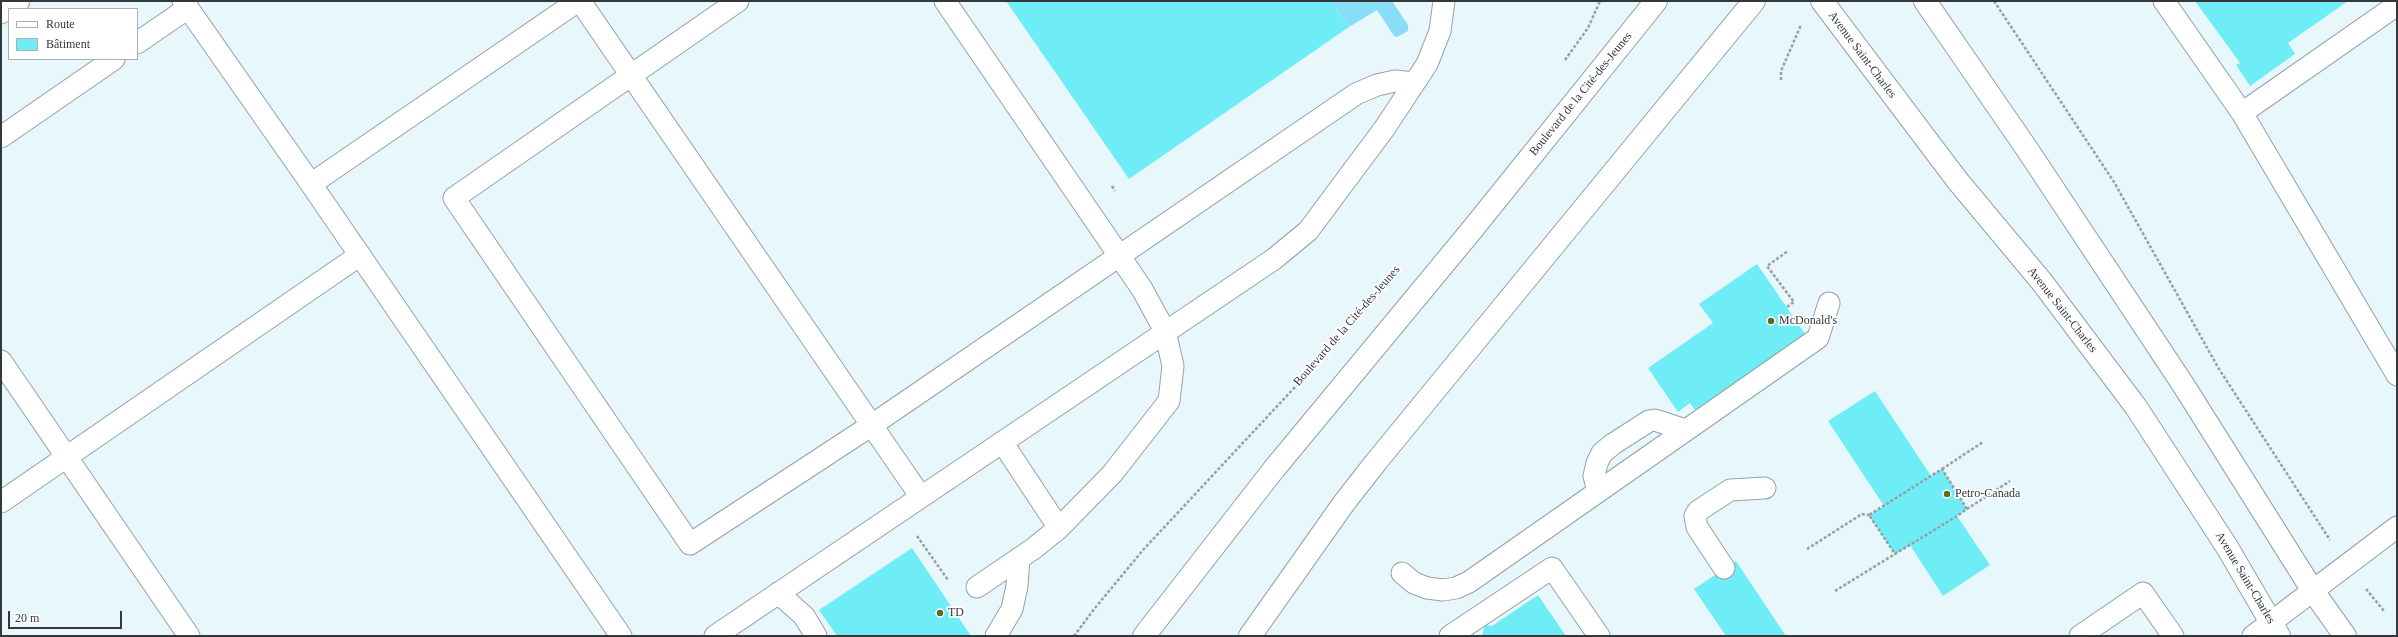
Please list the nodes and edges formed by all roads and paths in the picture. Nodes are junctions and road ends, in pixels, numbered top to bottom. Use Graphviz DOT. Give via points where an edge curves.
graph roads {
  1 [pos="19,1"];
  2 [pos="579,1"];
  3 [pos="738,1"];
  4 [pos="945,1"];
  5 [pos="1444,1"];
  6 [pos="1600,1"];
  7 [pos="1636,1"];
  8 [pos="1656,1"];
  9 [pos="1754,1"];
  10 [pos="1822,1"];
  11 [pos="1925,1"];
  12 [pos="1994,1"];
  13 [pos="2164,1"];
  14 [pos="185,4"];
  15 [pos="2397,5"];
  16 [pos="8,8"];
  17 [pos="1803,21"];
  18 [pos="1623,41"];
  19 [pos="138,42"];
  20 [pos="113,60"];
  21 [pos="1562,64"];
  22 [pos="631,76"];
  23 [pos="1781,80"];
  24 [pos="1414,83"];
  25 [pos="2242,113"];
  26 [pos="1,137"];
  27 [pos="311,184"];
  28 [pos="1788,251"];
  29 [pos="360,255"];
  30 [pos="1120,255"];
  31 [pos="1829,303"];
  32 [pos="1787,307"];
  33 [pos="1165,331"];
  34 [pos="1325,355"];
  35 [pos="1,361"];
  36 [pos="2397,375"];
  37 [pos="872,425"];
  38 [pos="1685,430"];
  39 [pos="1002,442"];
  40 [pos="1983,442"];
  41 [pos="66,456"];
  42 [pos="1942,469"];
  43 [pos="2010,481"];
  44 [pos="1765,488"];
  45 [pos="1598,491"];
  46 [pos="921,497"];
  47 [pos="1,502"];
  48 [pos="1967,509"];
  49 [pos="1869,515"];
  50 [pos="2321,525"];
  51 [pos="2397,527"];
  52 [pos="1059,528"];
  53 [pos="1807,549"];
  54 [pos="1895,554"];
  55 [pos="1019,558"];
  56 [pos="1724,568"];
  57 [pos="1402,573"];
  58 [pos="977,587"];
  59 [pos="1835,591"];
  60 [pos="2313,591"];
  61 [pos="778,592"];
  62 [pos="2276,630"];
  63 [pos="189,636"];
  64 [pos="621,636"];
  65 [pos="714,636"];
  66 [pos="816,636"];
  67 [pos="996,636"];
  68 [pos="1074,636"];
  69 [pos="1144,636"];
  70 [pos="1250,636"];
  71 [pos="1450,636"];
  72 [pos="1599,636"];
  73 [pos="2080,636"];
  74 [pos="2173,636"];
  75 [pos="2253,636"];
  76 [pos="2345,636"];
  1 -- 16 [label="lane"];
  2 -- 22 [label="lane"];
  2 -- 27 [label="lane"];
  3 -- 22 [label="lane"];
  4 -- 30 [label="lane" via="1062,175"];
  5 -- 24 [label="lane" via="1435,46 1428,64"];
  6 -- 21 [label="path" via="1588,28"];
  7 -- 18 [label="main road"];
  8 -- 18 [label="main road, Boulevard de la Cité-des-Jeunes"];
  9 -- 70 [label="main road" via="1376,462"];
  10 -- 62 [label="main road, Avenue Saint-Charles" via="1957,180 2042,282 2136,407 2227,547"];
  11 -- 60 [label="main road" via="2029,152 2184,386"];
  12 -- 50 [label="path" via="2114,182 2219,369"];
  13 -- 25 [label="lane"];
  14 -- 19 [label="lane"];
  14 -- 27 [label="lane"];
  15 -- 25 [label="lane"];
  17 -- 23 [label="path" via="1781,71"];
  18 -- 69 [label="main road, Boulevard de la Cité-des-Jeunes" via="1471,231 1274,469"];
  20 -- 26 [label="lane"];
  22 -- 37 [label="lane"];
  22 -- 37 [label="lane" via="454,198 540,327 690,544"];
  24 -- 30 [label="lane" via="1395,81 1356,94"];
  24 -- 33 [label="lane" via="1384,129 1308,231 1274,258"];
  25 -- 36 [label="lane"];
  27 -- 29 [label="lane"];
  28 -- 32 [label="path" via="1767,266 1794,302"];
  29 -- 41 [label="lane"];
  29 -- 64 [label="lane"];
  30 -- 33 [label="lane"];
  30 -- 37 [label="lane"];
  31 -- 38 [label="lane" via="1818,338"];
  33 -- 39 [label="lane"];
  33 -- 52 [label="lane" via="1173,366 1169,401 1112,474"];
  34 -- 68 [label="path, Boulevard de la Cité-des-Jeunes" via="1143,550"];
  35 -- 41 [label="lane"];
  37 -- 46 [label="lane"];
  38 -- 45 [label="lane"];
  38 -- 45 [label="lane" via="1655,420 1649,421 1613,444 1602,453 1596,463 1594,476"];
  39 -- 46 [label="lane"];
  39 -- 52 [label="lane"];
  40 -- 42 [label="path"];
  41 -- 47 [label="lane"];
  41 -- 63 [label="lane"];
  42 -- 48 [label="path"];
  42 -- 49 [label="path"];
  43 -- 48 [label="path"];
  44 -- 56 [label="lane" via="1730,490 1698,511 1695,522 1697,527"];
  45 -- 57 [label="lane" via="1469,582 1456,588 1427,588 1414,583"];
  46 -- 61 [label="lane"];
  48 -- 54 [label="path"];
  49 -- 53 [label="path" via="1862,514"];
  49 -- 54 [label="path"];
  51 -- 60 [label="lane"];
  52 -- 55 [label="lane"];
  54 -- 59 [label="path"];
  55 -- 58 [label="lane"];
  55 -- 67 [label="lane" via="1012,609"];
  60 -- 62 [label="lane"];
  60 -- 76 [label="main road"];
  61 -- 65 [label="lane"];
  61 -- 66 [label="lane" via="804,616"];
  62 -- 75 [label="lane"];
  71 -- 72 [label="lane" via="1552,568"];
  73 -- 74 [label="lane" via="2143,593"];
}
